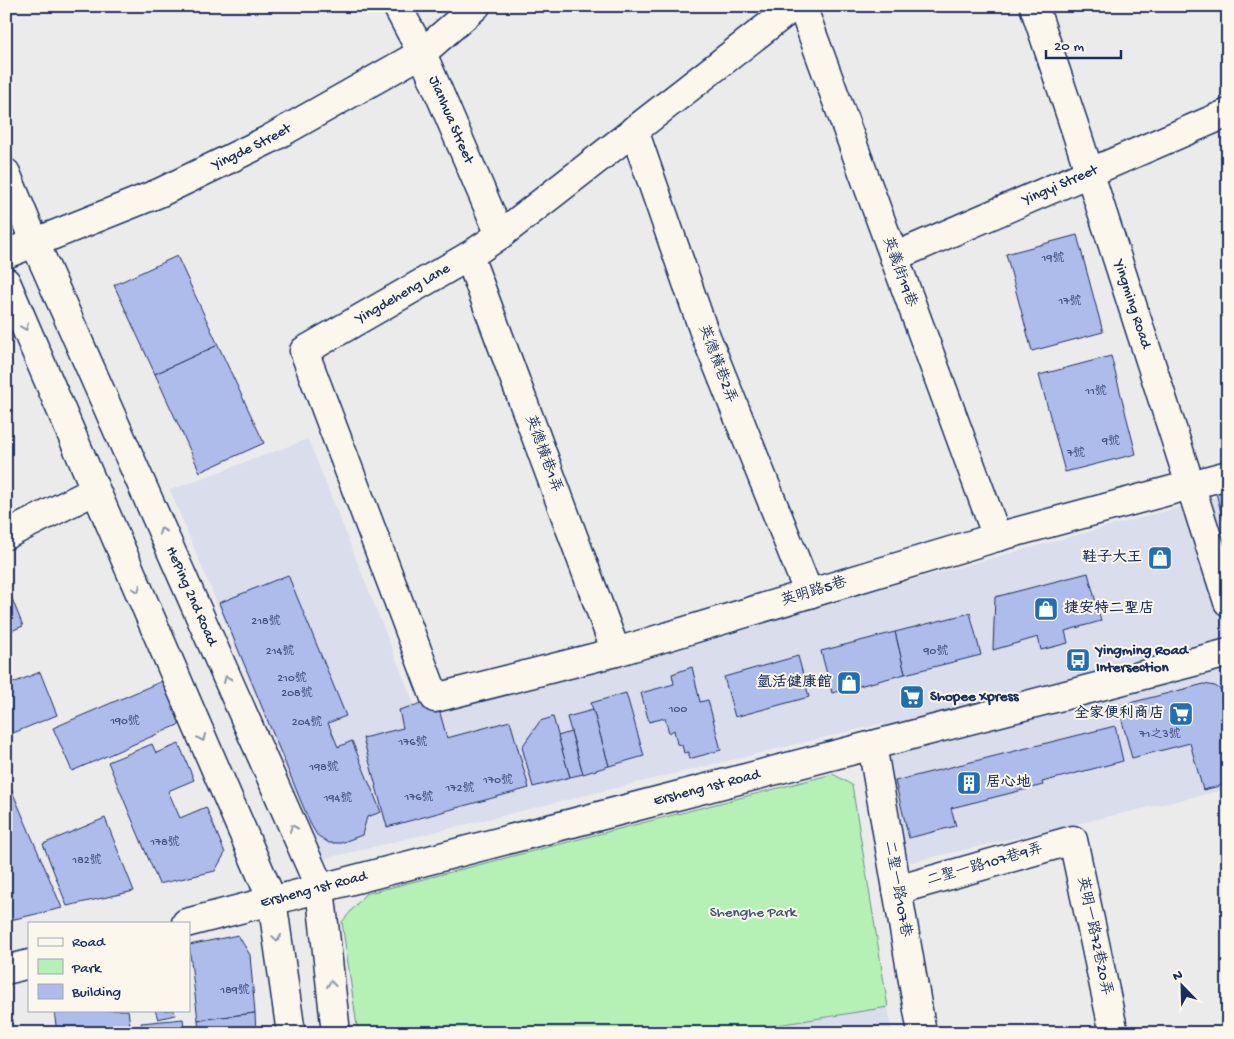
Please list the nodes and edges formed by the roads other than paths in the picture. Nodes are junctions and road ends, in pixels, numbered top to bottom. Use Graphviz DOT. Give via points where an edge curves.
graph roads {
  1 [pos="397,6"];
  2 [pos="476,6"];
  3 [pos="794,6"];
  4 [pos="802,6"];
  5 [pos="1034,6"];
  6 [pos="422,53"];
  7 [pos="1228,113"];
  8 [pos="634,130"];
  9 [pos="6,173"];
  10 [pos="1088,174"];
  11 [pos="500,235"];
  12 [pos="35,243"];
  13 [pos="6,254"];
  14 [pos="469,256"];
  15 [pos="894,257"];
  16 [pos="6,282"];
  17 [pos="1228,475"];
  18 [pos="1191,485"];
  19 [pos="94,491"];
  20 [pos="6,535"];
  21 [pos="997,537"];
  22 [pos="809,594"];
  23 [pos="1228,602"];
  24 [pos="616,652"];
  25 [pos="1228,653"];
  26 [pos="436,698"];
  27 [pos="872,745"];
  28 [pos="1073,840"];
  29 [pos="320,888"];
  30 [pos="897,890"];
  31 [pos="272,900"];
  32 [pos="190,922"];
  33 [pos="28,964"];
  34 [pos="6,970"];
  35 [pos="291,1033"];
  36 [pos="336,1033"];
  37 [pos="922,1033"];
  38 [pos="1114,1033"];
  1 -- 6 [label="street, Jianhua Street"];
  2 -- 6 [label="street, Yingde Street"];
  3 -- 8 [label="street, Yingdeheng Lane"];
  4 -- 15 [label="street, 英義街19巷"];
  5 -- 10 [label="street, Yingming Road"];
  6 -- 11 [label="street, Jianhua Street"];
  6 -- 12 [label="street, Yingde Street" via="268,140 201,173"];
  7 -- 10 [label="street, Yingyi Street"];
  8 -- 11 [label="street, Yingdeheng Lane"];
  8 -- 22 [label="street, 英德橫巷2弄" via="703,329"];
  9 -- 12 [label="street, HePing 2nd Road"];
  10 -- 15 [label="street, Yingyi Street"];
  10 -- 18 [label="street, Yingming Road"];
  11 -- 14 [label="street, Yingdeheng Lane"];
  12 -- 13 [label="street, Yingde Street"];
  29 -- 12 [label="street, HePing 2nd Road, one-way"];
  14 -- 24 [label="street, 英德橫巷1弄"];
  14 -- 26 [label="street, Yingdeheng Lane" via="304,351"];
  15 -- 21 [label="street, 英義街19巷"];
  16 -- 19 [label="street, one-way"];
  17 -- 18 [label="street, 英明路5巷"];
  18 -- 21 [label="street, 英明路5巷"];
  18 -- 23 [label="street, Yingming Road"];
  19 -- 20 [label="street"];
  19 -- 31 [label="street, one-way"];
  21 -- 22 [label="street, 英明路5巷"];
  22 -- 24 [label="street, 英明路5巷"];
  24 -- 26 [label="street, 英明路5巷"];
  25 -- 27 [label="street, Ersheng 1st Road"];
  27 -- 29 [label="street, Ersheng 1st Road"];
  27 -- 30 [label="street, 二聖一路107巷"];
  28 -- 30 [label="street, 二聖一路107巷9弄"];
  28 -- 38 [label="street, 英明一路72巷20弄"];
  29 -- 31 [label="street, Ersheng 1st Road"];
  36 -- 29 [label="street, HePing 2nd Road, one-way"];
  30 -- 37 [label="street, 二聖一路107巷"];
  31 -- 32 [label="street, Ersheng 1st Road"];
  31 -- 35 [label="street, one-way"];
  33 -- 34 [label="street"];
}
